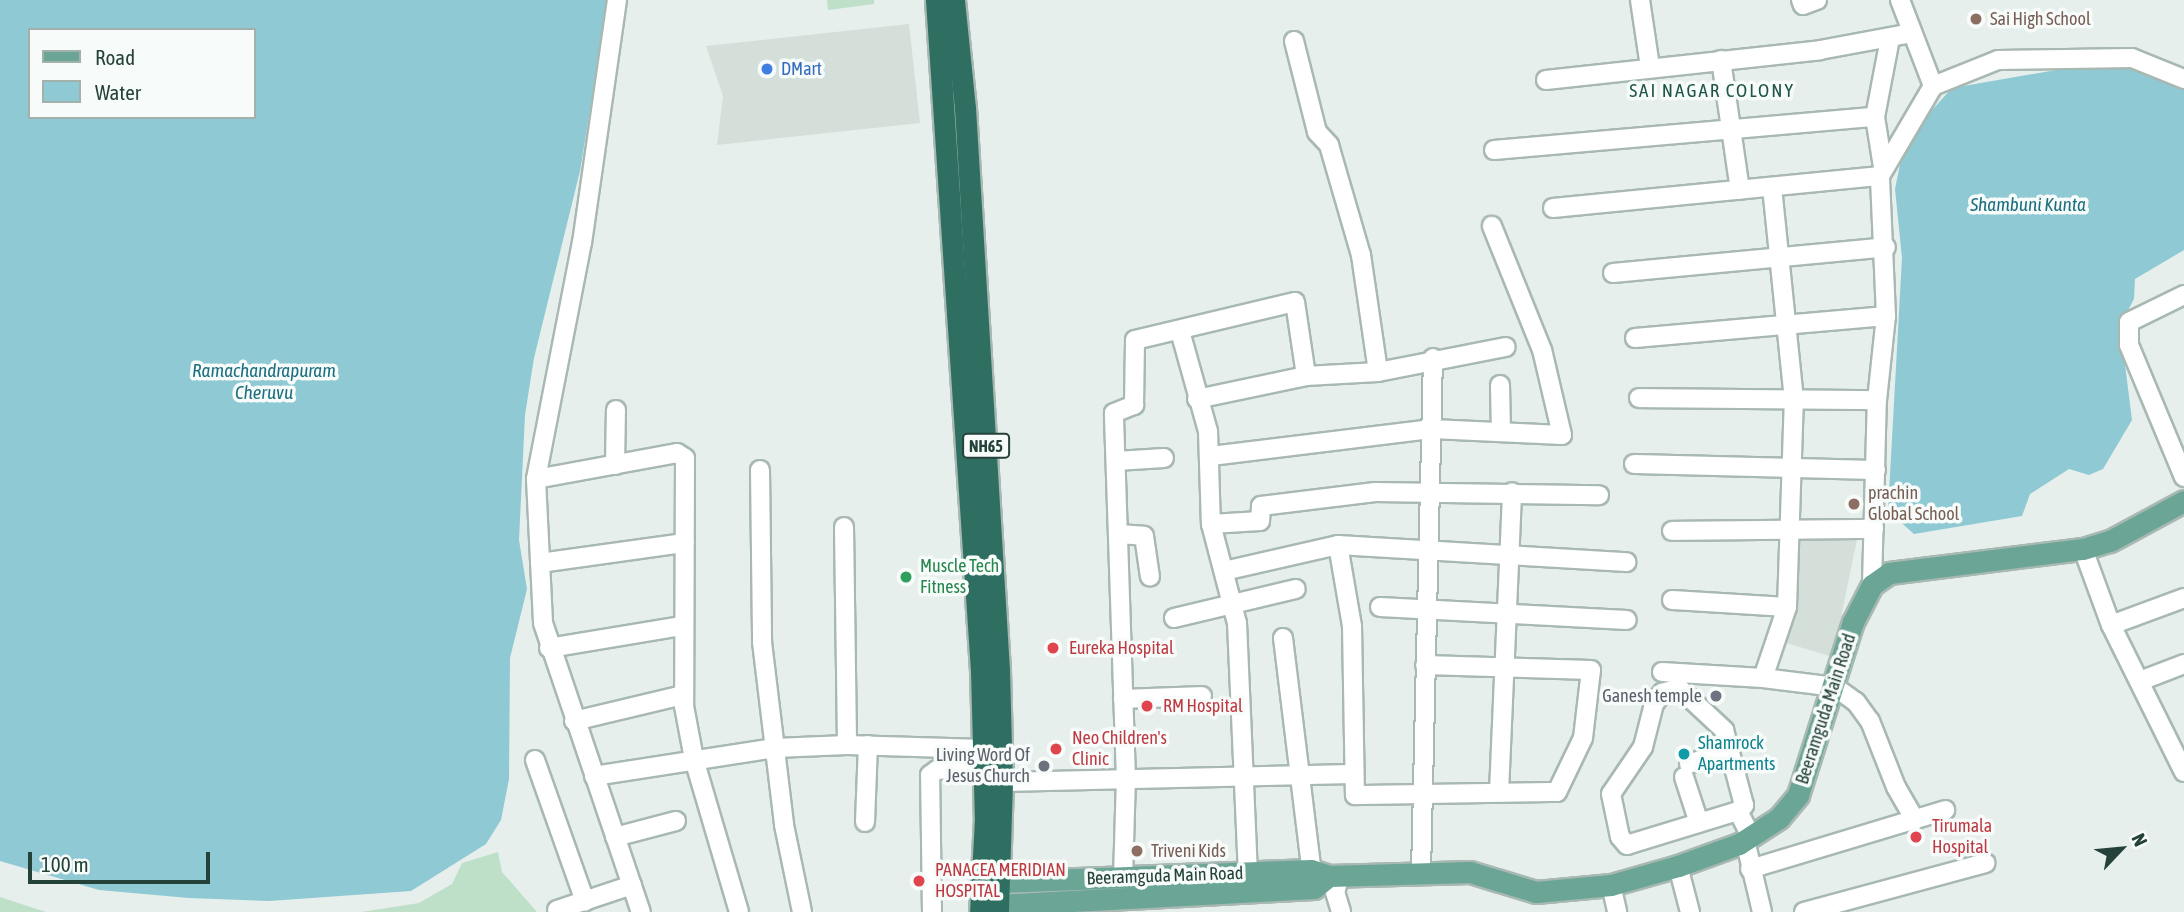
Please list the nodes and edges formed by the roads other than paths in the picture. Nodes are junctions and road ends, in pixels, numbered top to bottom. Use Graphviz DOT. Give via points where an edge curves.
graph roads {
  1 [pos="617,0"];
  2 [pos="936,0"];
  3 [pos="954,0"];
  4 [pos="1640,0"];
  5 [pos="1801,0"];
  6 [pos="1817,0"];
  7 [pos="1900,0"];
  8 [pos="1913,33"];
  9 [pos="1890,38"];
  10 [pos="1294,41"];
  11 [pos="1721,60"];
  12 [pos="1650,67"];
  13 [pos="2184,79"];
  14 [pos="1546,80"];
  15 [pos="1933,86"];
  16 [pos="1875,117"];
  17 [pos="1730,130"];
  18 [pos="1494,150"];
  19 [pos="1882,171"];
  20 [pos="1772,188"];
  21 [pos="1740,190"];
  22 [pos="1553,208"];
  23 [pos="1492,226"];
  24 [pos="1886,247"];
  25 [pos="1782,257"];
  26 [pos="1613,273"];
  27 [pos="2184,295"];
  28 [pos="1885,316"];
  29 [pos="1789,325"];
  30 [pos="1180,331"];
  31 [pos="1635,338"];
  32 [pos="1506,347"];
  33 [pos="1433,358"];
  34 [pos="1378,372"];
  35 [pos="1306,376"];
  36 [pos="1500,385"];
  37 [pos="1639,398"];
  38 [pos="1197,399"];
  39 [pos="1794,400"];
  40 [pos="1877,400"];
  41 [pos="617,410"];
  42 [pos="1432,429"];
  43 [pos="1501,432"];
  44 [pos="1211,456"];
  45 [pos="1164,458"];
  46 [pos="1116,461"];
  47 [pos="1634,464"];
  48 [pos="615,465"];
  49 [pos="1793,468"];
  50 [pos="760,470"];
  51 [pos="1875,470"];
  52 [pos="2184,477"];
  53 [pos="536,479"];
  54 [pos="1430,489"];
  55 [pos="1512,492"];
  56 [pos="1600,495"];
  57 [pos="2184,501"];
  58 [pos="1211,524"];
  59 [pos="844,527"];
  60 [pos="1874,530"];
  61 [pos="1672,531"];
  62 [pos="1791,532"];
  63 [pos="1118,534"];
  64 [pos="685,543"];
  65 [pos="1338,545"];
  66 [pos="2084,549"];
  67 [pos="983,552"];
  68 [pos="1428,552"];
  69 [pos="1509,556"];
  70 [pos="1626,562"];
  71 [pos="540,563"];
  72 [pos="1223,571"];
  73 [pos="1150,577"];
  74 [pos="1872,584"];
  75 [pos="1296,589"];
  76 [pos="2184,598"];
  77 [pos="1672,600"];
  78 [pos="1232,603"];
  79 [pos="1380,607"];
  80 [pos="1787,607"];
  81 [pos="1427,608"];
  82 [pos="1507,617"];
  83 [pos="1174,618"];
  84 [pos="1627,620"];
  85 [pos="2111,625"];
  86 [pos="682,626"];
  87 [pos="1283,638"];
  88 [pos="549,648"];
  89 [pos="1425,664"];
  90 [pos="2184,664"];
  91 [pos="1505,667"];
  92 [pos="1662,671"];
  93 [pos="1763,678"];
  94 [pos="2140,681"];
  95 [pos="1835,687"];
  96 [pos="683,695"];
  97 [pos="1202,696"];
  98 [pos="1123,699"];
  99 [pos="574,721"];
  100 [pos="847,744"];
  101 [pos="868,745"];
  102 [pos="775,748"];
  103 [pos="1729,750"];
  104 [pos="984,757"];
  105 [pos="694,759"];
  106 [pos="535,760"];
  107 [pos="2184,772"];
  108 [pos="1354,774"];
  109 [pos="1299,775"];
  110 [pos="594,776"];
  111 [pos="1242,776"];
  112 [pos="1126,779"];
  113 [pos="1002,782"];
  114 [pos="1422,792"];
  115 [pos="1499,792"];
  116 [pos="1945,810"];
  117 [pos="1738,811"];
  118 [pos="1914,820"];
  119 [pos="676,821"];
  120 [pos="865,822"];
  121 [pos="1699,823"];
  122 [pos="615,837"];
  123 [pos="1748,838"];
  124 [pos="1984,863"];
  125 [pos="1678,866"];
  126 [pos="1750,869"];
  127 [pos="1248,873"];
  128 [pos="1421,873"];
  129 [pos="1323,877"];
  130 [pos="1123,878"];
  131 [pos="999,881"];
  132 [pos="632,885"];
  133 [pos="1611,885"];
  134 [pos="594,903"];
  135 [pos="992,909"];
  136 [pos="557,910"];
  137 [pos="641,912"];
  138 [pos="739,912"];
  139 [pos="802,912"];
  140 [pos="932,912"];
  141 [pos="1341,912"];
  142 [pos="1617,912"];
  143 [pos="1690,912"];
  144 [pos="1762,912"];
  145 [pos="1804,912"];
  1 -- 53 [label="street" via="582,242"];
  2 -- 67 [label="highway, NH65"];
  3 -- 67 [label="highway, NH65"];
  4 -- 12 [label="street"];
  5 -- 6 [label="street" via="1803,5"];
  7 -- 8 [label="street"];
  8 -- 9 [label="street"];
  8 -- 15 [label="street"];
  9 -- 11 [label="street"];
  9 -- 16 [label="street"];
  10 -- 34 [label="street" via="1317,132 1329,145 1361,255"];
  11 -- 12 [label="street"];
  11 -- 17 [label="street"];
  12 -- 14 [label="street"];
  13 -- 15 [label="street" via="2132,58 1998,60"];
  15 -- 19 [label="street"];
  16 -- 17 [label="street"];
  16 -- 19 [label="street"];
  17 -- 18 [label="street"];
  17 -- 21 [label="street"];
  19 -- 20 [label="street"];
  19 -- 24 [label="street"];
  20 -- 21 [label="street"];
  20 -- 25 [label="street"];
  21 -- 22 [label="street"];
  23 -- 43 [label="street" via="1542,350 1562,435"];
  24 -- 25 [label="street"];
  24 -- 28 [label="street"];
  25 -- 26 [label="street"];
  25 -- 29 [label="street"];
  27 -- 52 [label="street" via="2129,322 2129,345"];
  28 -- 29 [label="street"];
  28 -- 40 [label="street"];
  29 -- 31 [label="street"];
  29 -- 39 [label="street"];
  30 -- 35 [label="street" via="1295,302"];
  30 -- 38 [label="street"];
  30 -- 46 [label="street" via="1135,340 1134,405 1114,413"];
  32 -- 33 [label="street"];
  33 -- 34 [label="street"];
  33 -- 42 [label="street"];
  34 -- 35 [label="street"];
  35 -- 38 [label="street"];
  36 -- 43 [label="street"];
  37 -- 39 [label="street"];
  38 -- 44 [label="street"];
  39 -- 40 [label="street"];
  39 -- 49 [label="street"];
  40 -- 51 [label="street"];
  41 -- 48 [label="street"];
  42 -- 43 [label="street"];
  42 -- 44 [label="street"];
  42 -- 54 [label="street"];
  44 -- 58 [label="street"];
  45 -- 46 [label="street"];
  46 -- 63 [label="street"];
  47 -- 49 [label="street"];
  48 -- 53 [label="street"];
  48 -- 64 [label="street" via="683,454"];
  49 -- 51 [label="street"];
  49 -- 62 [label="street"];
  50 -- 102 [label="street" via="762,642"];
  51 -- 60 [label="street"];
  53 -- 71 [label="street"];
  54 -- 55 [label="street"];
  54 -- 58 [label="street" via="1261,506 1260,522"];
  54 -- 68 [label="street"];
  55 -- 56 [label="street"];
  55 -- 69 [label="street"];
  57 -- 66 [label="main road" via="2110,541"];
  58 -- 72 [label="street"];
  59 -- 100 [label="street"];
  60 -- 62 [label="street"];
  60 -- 74 [label="street"];
  61 -- 62 [label="street"];
  62 -- 80 [label="street"];
  63 -- 73 [label="street" via="1144,536"];
  63 -- 98 [label="street"];
  64 -- 71 [label="street"];
  64 -- 86 [label="street"];
  65 -- 68 [label="street"];
  65 -- 72 [label="street"];
  65 -- 108 [label="street" via="1352,626"];
  66 -- 74 [label="main road" via="1889,573"];
  66 -- 85 [label="street"];
  67 -- 104 [label="highway, NH65"];
  67 -- 113 [label="highway, NH65"];
  68 -- 69 [label="street"];
  68 -- 81 [label="street"];
  69 -- 70 [label="street"];
  69 -- 82 [label="street"];
  71 -- 88 [label="street"];
  72 -- 78 [label="street"];
  74 -- 95 [label="main road, Beeramguda Main Road" via="1853,622"];
  75 -- 78 [label="street"];
  76 -- 85 [label="street"];
  77 -- 80 [label="street"];
  78 -- 83 [label="street"];
  78 -- 111 [label="street" via="1242,692"];
  79 -- 81 [label="street"];
  80 -- 93 [label="street"];
  81 -- 82 [label="street"];
  81 -- 89 [label="street"];
  82 -- 84 [label="street"];
  82 -- 91 [label="street"];
  85 -- 94 [label="street"];
  86 -- 88 [label="street"];
  86 -- 96 [label="street"];
  87 -- 109 [label="street"];
  88 -- 99 [label="street"];
  89 -- 91 [label="street"];
  89 -- 114 [label="street"];
  90 -- 94 [label="street"];
  91 -- 115 [label="street"];
  91 -- 115 [label="street" via="1591,670 1583,738 1557,792"];
  92 -- 93 [label="street"];
  93 -- 95 [label="street"];
  94 -- 107 [label="street"];
  95 -- 118 [label="street" via="1856,702 1870,721"];
  95 -- 123 [label="main road, Beeramguda Main Road" via="1798,795 1779,818"];
  96 -- 99 [label="street"];
  96 -- 105 [label="street"];
  97 -- 98 [label="street"];
  98 -- 112 [label="street"];
  99 -- 110 [label="street"];
  100 -- 101 [label="street"];
  100 -- 102 [label="street"];
  101 -- 104 [label="street"];
  101 -- 120 [label="street"];
  102 -- 105 [label="street"];
  102 -- 139 [label="street" via="784,825"];
  103 -- 117 [label="street" via="1744,806"];
  103 -- 121 [label="street" via="1686,770"];
  103 -- 121 [label="street" via="1724,730 1685,692 1679,688 1662,693 1654,704 1643,747 1611,794 1620,837 1628,845"];
  104 -- 135 [label="highway, NH65"];
  104 -- 140 [label="street" via="930,775"];
  105 -- 110 [label="street"];
  105 -- 138 [label="street"];
  106 -- 134 [label="street"];
  108 -- 109 [label="street"];
  108 -- 114 [label="street" via="1355,795"];
  109 -- 111 [label="street"];
  109 -- 129 [label="street"];
  110 -- 122 [label="street"];
  111 -- 112 [label="street"];
  111 -- 127 [label="street"];
  112 -- 113 [label="street"];
  112 -- 130 [label="street"];
  113 -- 131 [label="highway, NH65"];
  114 -- 115 [label="street"];
  114 -- 128 [label="street"];
  116 -- 118 [label="street"];
  117 -- 121 [label="street"];
  117 -- 123 [label="street"];
  118 -- 126 [label="street"];
  119 -- 122 [label="street"];
  122 -- 132 [label="street"];
  123 -- 125 [label="main road, Beeramguda Main Road"];
  123 -- 126 [label="street"];
  124 -- 145 [label="street"];
  125 -- 133 [label="main road, Beeramguda Main Road"];
  125 -- 143 [label="street"];
  126 -- 144 [label="street"];
  127 -- 129 [label="main road, Beeramguda Main Road"];
  127 -- 130 [label="main road, Beeramguda Main Road"];
  128 -- 129 [label="main road, Beeramguda Main Road"];
  128 -- 133 [label="main road, Beeramguda Main Road" via="1470,872 1536,892"];
  129 -- 135 [label="main road, Beeramguda Main Road"];
  129 -- 141 [label="street" via="1335,892"];
  130 -- 131 [label="main road, Beeramguda Main Road"];
  131 -- 135 [label="highway, NH65"];
  132 -- 134 [label="street"];
  132 -- 137 [label="street"];
  133 -- 142 [label="street"];
  134 -- 136 [label="street"];
}
